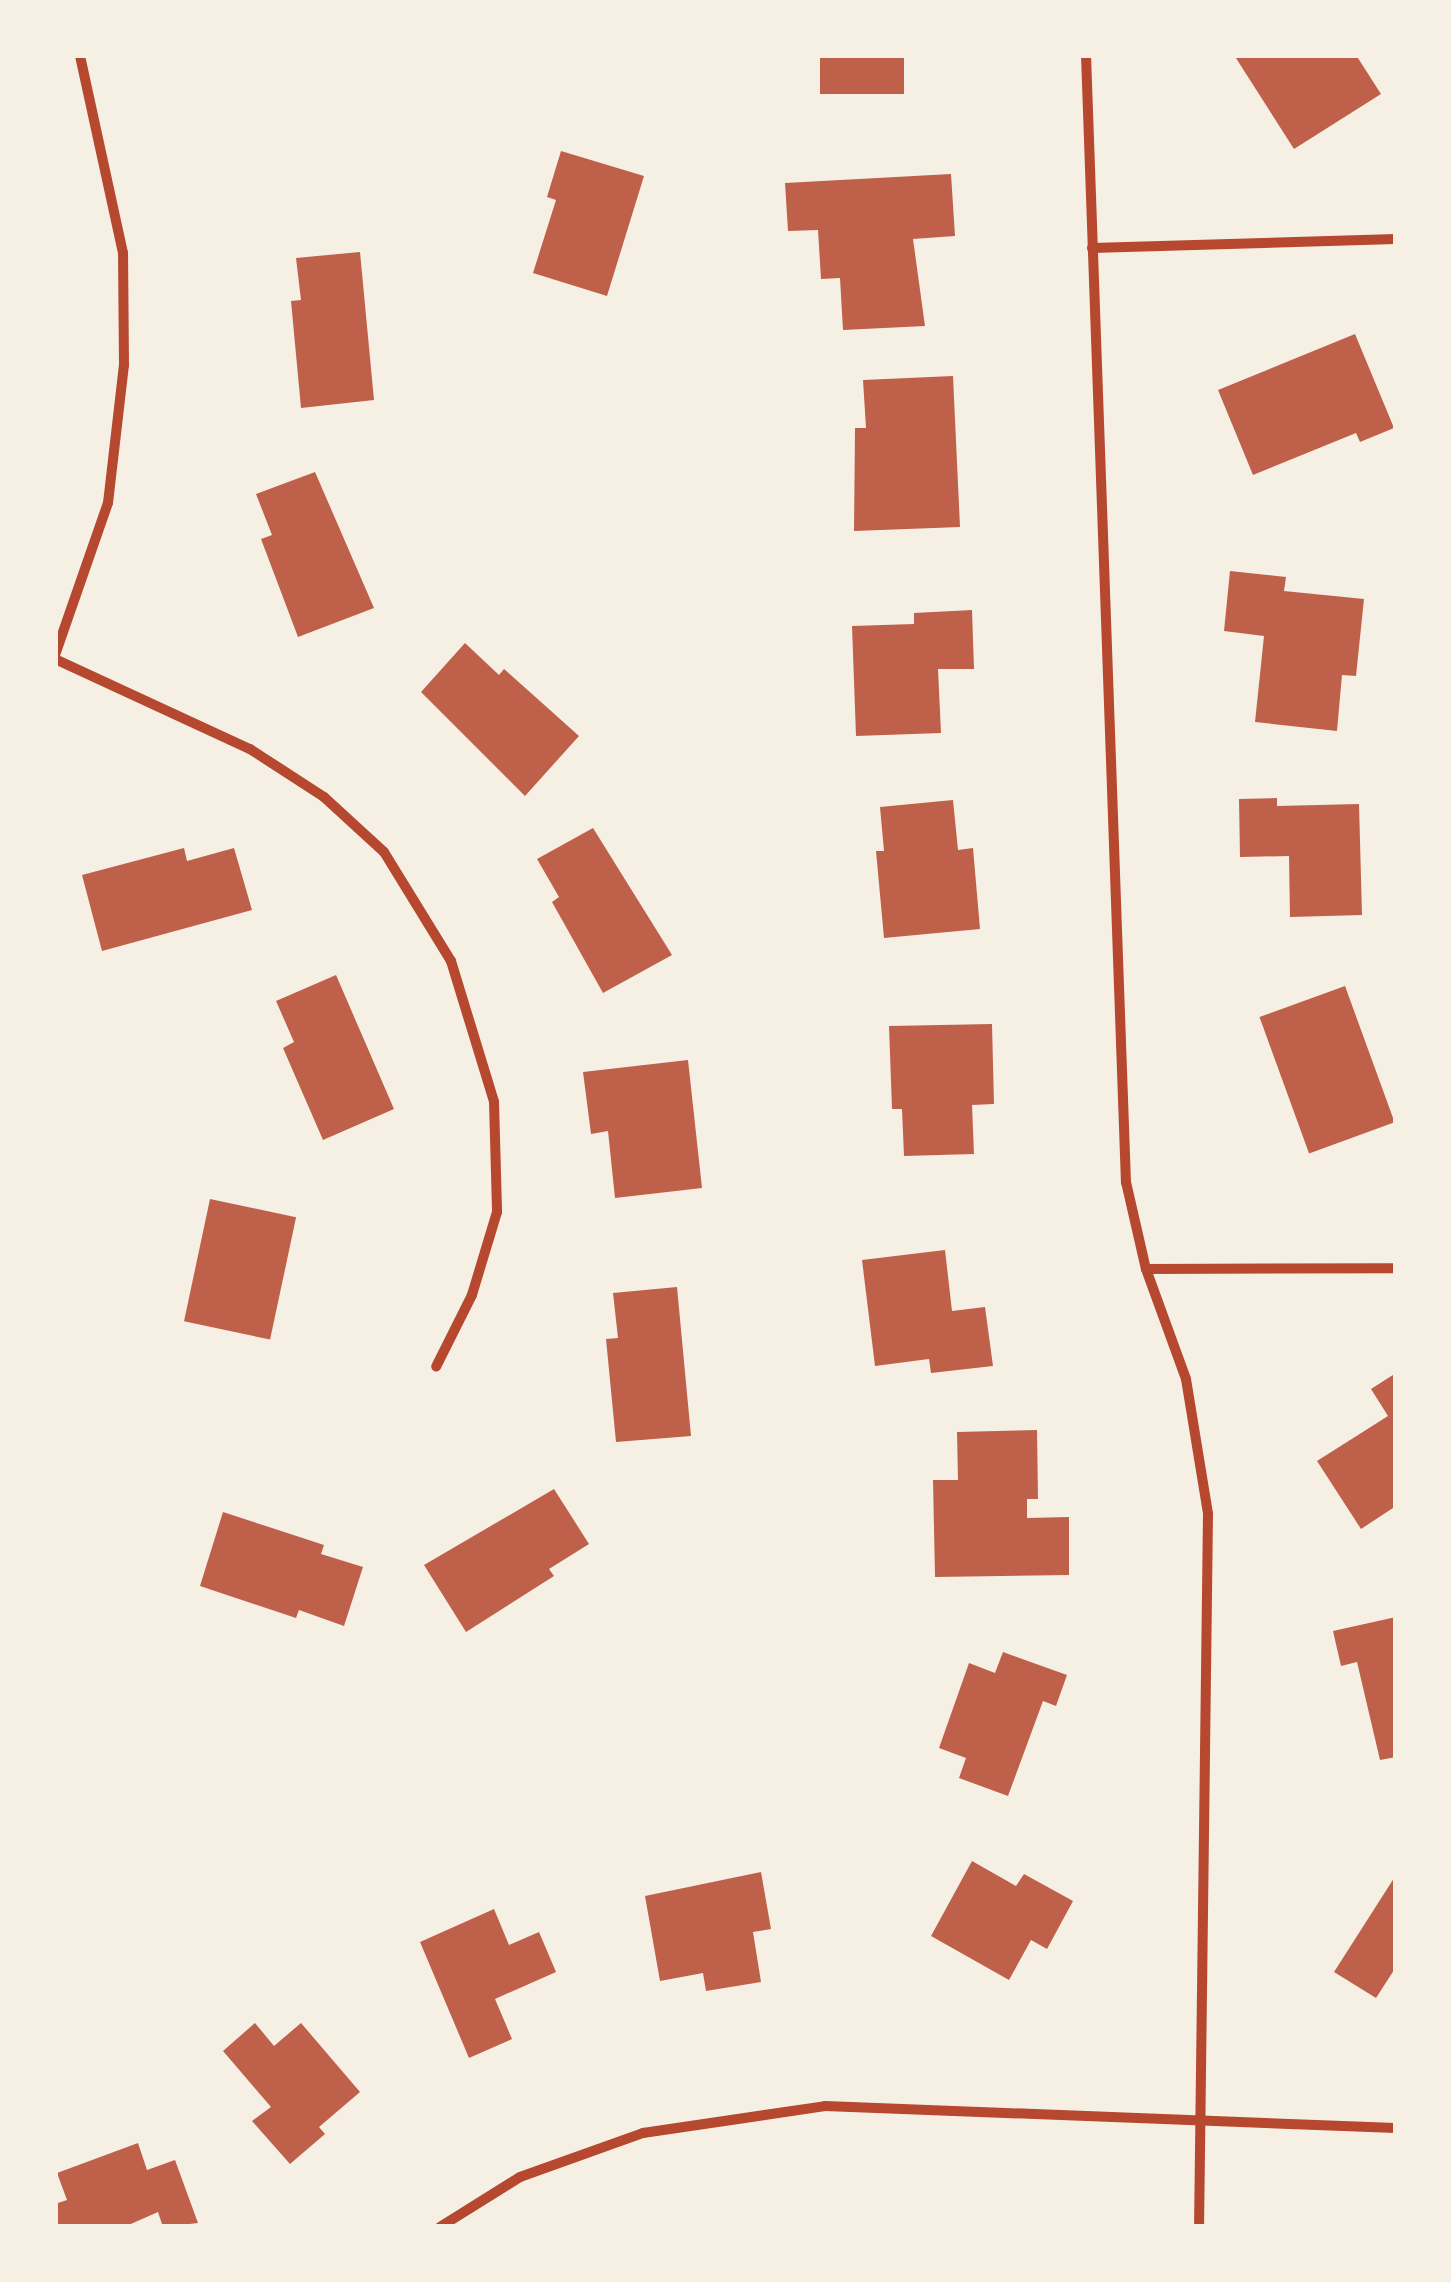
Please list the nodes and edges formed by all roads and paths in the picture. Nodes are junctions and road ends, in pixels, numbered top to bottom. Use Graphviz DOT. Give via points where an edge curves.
graph roads {
  1 [pos="80,55"];
  2 [pos="1086,55"];
  3 [pos="1396,239"];
  4 [pos="1092,248"];
  5 [pos="55,657"];
  6 [pos="1146,1268"];
  7 [pos="1396,1268"];
  8 [pos="436,1367"];
  9 [pos="1203,2119"];
  10 [pos="1396,2128"];
  11 [pos="440,2227"];
  12 [pos="1199,2227"];
  1 -- 5 [label="street" via="124,253 124,365 108,503"];
  2 -- 4 [label="street"];
  3 -- 4 [label="street"];
  4 -- 6 [label="street" via="1126,1182"];
  5 -- 8 [label="street" via="250,749 324,798 384,852 450,961 494,1102 497,1212 472,1295"];
  6 -- 7 [label="street"];
  6 -- 9 [label="street" via="1186,1379 1208,1514"];
  9 -- 10 [label="street"];
  9 -- 11 [label="street" via="806,2109 643,2133 520,2177"];
  9 -- 12 [label="street"];
}
